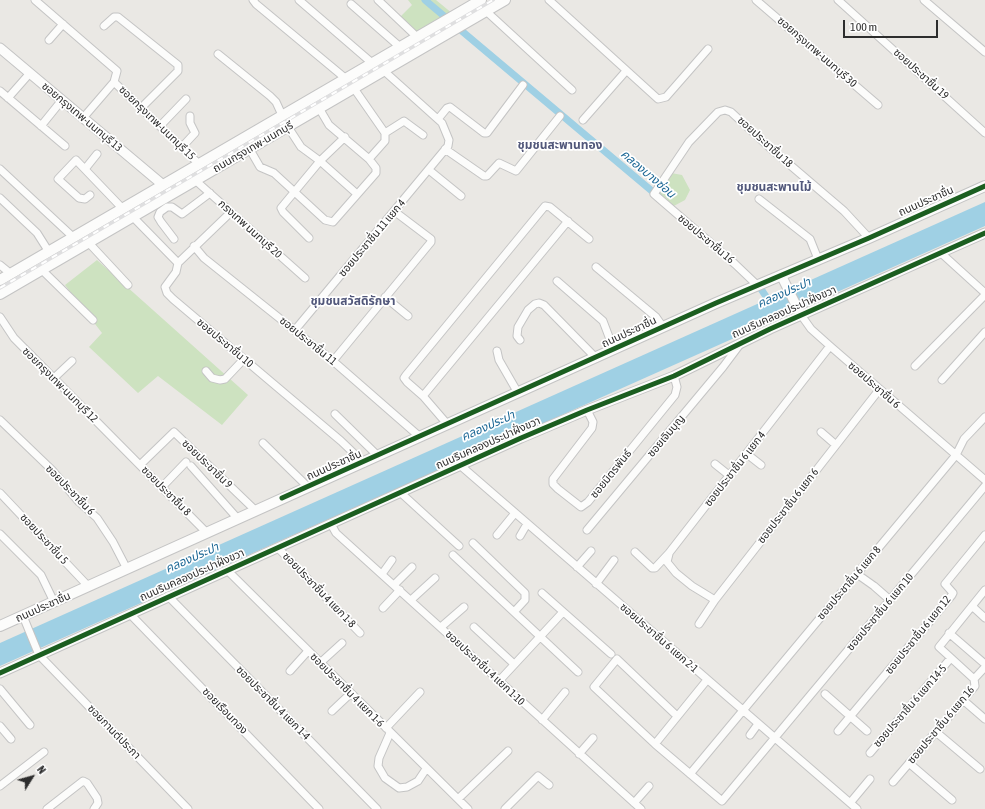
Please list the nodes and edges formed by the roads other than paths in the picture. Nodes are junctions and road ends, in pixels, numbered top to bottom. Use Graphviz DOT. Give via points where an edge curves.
graph roads {
  1 [pos="35,0"];
  2 [pos="253,0"];
  3 [pos="298,0"];
  4 [pos="378,0"];
  5 [pos="481,0"];
  6 [pos="505,0"];
  7 [pos="549,0"];
  8 [pos="756,0"];
  9 [pos="838,0"];
  10 [pos="924,0"];
  11 [pos="351,4"];
  12 [pos="486,11"];
  13 [pos="63,24"];
  14 [pos="104,26"];
  15 [pos="418,37"];
  16 [pos="49,40"];
  17 [pos="400,47"];
  18 [pos="0,48"];
  19 [pos="708,49"];
  20 [pos="985,52"];
  21 [pos="218,54"];
  22 [pos="372,63"];
  23 [pos="383,70"];
  24 [pos="626,71"];
  25 [pos="30,73"];
  26 [pos="345,78"];
  27 [pos="114,82"];
  28 [pos="523,85"];
  29 [pos="353,87"];
  30 [pos="572,90"];
  31 [pos="0,91"];
  32 [pos="8,98"];
  33 [pos="186,99"];
  34 [pos="62,100"];
  35 [pos="878,105"];
  36 [pos="141,108"];
  37 [pos="319,108"];
  38 [pos="731,112"];
  39 [pos="282,115"];
  40 [pos="190,116"];
  41 [pos="560,116"];
  42 [pos="83,118"];
  43 [pos="438,119"];
  44 [pos="583,120"];
  45 [pos="41,126"];
  46 [pos="160,126"];
  47 [pos="288,127"];
  48 [pos="385,132"];
  49 [pos="985,133"];
  50 [pos="422,135"];
  51 [pos="345,137"];
  52 [pos="65,146"];
  53 [pos="182,147"];
  54 [pos="446,147"];
  55 [pos="249,148"];
  56 [pos="97,154"];
  57 [pos="369,159"];
  58 [pos="320,161"];
  59 [pos="199,164"];
  60 [pos="0,169"];
  61 [pos="84,169"];
  62 [pos="429,170"];
  63 [pos="195,180"];
  64 [pos="163,185"];
  65 [pos="985,186"];
  66 [pos="295,191"];
  67 [pos="210,193"];
  68 [pos="170,194"];
  69 [pos="357,194"];
  70 [pos="90,196"];
  71 [pos="461,196"];
  72 [pos="0,198"];
  73 [pos="759,199"];
  74 [pos="122,208"];
  75 [pos="394,211"];
  76 [pos="232,212"];
  77 [pos="132,216"];
  78 [pos="568,221"];
  79 [pos="985,233"];
  80 [pos="73,237"];
  81 [pos="309,238"];
  82 [pos="869,238"];
  83 [pos="174,239"];
  84 [pos="590,239"];
  85 [pos="88,242"];
  86 [pos="194,246"];
  87 [pos="49,252"];
  88 [pos="941,253"];
  89 [pos="818,259"];
  90 [pos="178,263"];
  91 [pos="0,264"];
  92 [pos="596,267"];
  93 [pos="41,270"];
  94 [pos="11,274"];
  95 [pos="781,275"];
  96 [pos="305,278"];
  97 [pos="0,280"];
  98 [pos="557,281"];
  99 [pos="128,285"];
  100 [pos="757,285"];
  101 [pos="0,294"];
  102 [pos="985,294"];
  103 [pos="386,297"];
  104 [pos="799,313"];
  105 [pos="408,316"];
  106 [pos="0,317"];
  107 [pos="93,320"];
  108 [pos="663,327"];
  109 [pos="295,330"];
  110 [pos="985,332"];
  111 [pos="520,340"];
  112 [pos="743,341"];
  113 [pos="830,346"];
  114 [pos="614,350"];
  115 [pos="497,351"];
  116 [pos="596,358"];
  117 [pos="244,359"];
  118 [pos="72,361"];
  119 [pos="333,361"];
  120 [pos="915,366"];
  121 [pos="206,371"];
  122 [pos="674,376"];
  123 [pos="54,378"];
  124 [pos="942,380"];
  125 [pos="879,390"];
  126 [pos="518,393"];
  127 [pos="423,396"];
  128 [pos="587,410"];
  129 [pos="334,414"];
  130 [pos="985,416"];
  131 [pos="0,420"];
  132 [pos="448,424"];
  133 [pos="821,432"];
  134 [pos="420,437"];
  135 [pos="263,443"];
  136 [pos="836,445"];
  137 [pos="124,449"];
  138 [pos="747,454"];
  139 [pos="956,455"];
  140 [pos="378,456"];
  141 [pos="364,463"];
  142 [pos="715,464"];
  143 [pos="140,465"];
  144 [pos="761,465"];
  145 [pos="461,466"];
  146 [pos="730,476"];
  147 [pos="985,480"];
  148 [pos="985,486"];
  149 [pos="162,487"];
  150 [pos="308,487"];
  151 [pos="0,493"];
  152 [pos="401,493"];
  153 [pos="256,511"];
  154 [pos="515,513"];
  155 [pos="238,519"];
  156 [pos="331,524"];
  157 [pos="527,524"];
  158 [pos="587,530"];
  159 [pos="207,533"];
  160 [pos="0,534"];
  161 [pos="497,535"];
  162 [pos="985,535"];
  163 [pos="520,536"];
  164 [pos="473,543"];
  165 [pos="459,546"];
  166 [pos="278,548"];
  167 [pos="591,551"];
  168 [pos="635,552"];
  169 [pos="669,553"];
  170 [pos="453,555"];
  171 [pos="392,560"];
  172 [pos="614,560"];
  173 [pos="412,567"];
  174 [pos="576,567"];
  175 [pos="127,569"];
  176 [pos="227,570"];
  177 [pos="382,574"];
  178 [pos="857,574"];
  179 [pos="435,578"];
  180 [pos="596,584"];
  181 [pos="394,585"];
  182 [pos="88,586"];
  183 [pos="400,590"];
  184 [pos="985,590"];
  185 [pos="542,593"];
  186 [pos="168,596"];
  187 [pos="411,600"];
  188 [pos="716,600"];
  189 [pos="890,600"];
  190 [pos="54,602"];
  191 [pos="972,606"];
  192 [pos="464,607"];
  193 [pos="383,608"];
  194 [pos="514,612"];
  195 [pos="563,612"];
  196 [pos="130,614"];
  197 [pos="23,616"];
  198 [pos="985,618"];
  199 [pos="699,624"];
  200 [pos="0,626"];
  201 [pos="441,627"];
  202 [pos="474,627"];
  203 [pos="360,633"];
  204 [pos="949,633"];
  205 [pos="539,636"];
  206 [pos="342,643"];
  207 [pos="308,652"];
  208 [pos="38,653"];
  209 [pos="614,656"];
  210 [pos="950,659"];
  211 [pos="320,663"];
  212 [pos="514,664"];
  213 [pos="985,665"];
  214 [pos="290,671"];
  215 [pos="578,672"];
  216 [pos="0,673"];
  217 [pos="974,679"];
  218 [pos="707,680"];
  219 [pos="499,681"];
  220 [pos="0,689"];
  221 [pos="420,692"];
  222 [pos="565,692"];
  223 [pos="350,694"];
  224 [pos="825,694"];
  225 [pos="963,700"];
  226 [pos="743,710"];
  227 [pos="332,711"];
  228 [pos="678,716"];
  229 [pos="851,716"];
  230 [pos="985,719"];
  231 [pos="542,720"];
  232 [pos="758,724"];
  233 [pos="30,725"];
  234 [pos="0,726"];
  235 [pos="388,730"];
  236 [pos="838,731"];
  237 [pos="867,731"];
  238 [pos="936,732"];
  239 [pos="750,735"];
  240 [pos="593,738"];
  241 [pos="775,738"];
  242 [pos="11,739"];
  243 [pos="655,744"];
  244 [pos="508,751"];
  245 [pos="44,752"];
  246 [pos="870,752"];
  247 [pos="580,754"];
  248 [pos="909,763"];
  249 [pos="426,769"];
  250 [pos="980,769"];
  251 [pos="690,774"];
  252 [pos="870,779"];
  253 [pos="893,782"];
  254 [pos="549,785"];
  255 [pos="0,786"];
  256 [pos="649,786"];
  257 [pos="458,799"];
  258 [pos="952,800"];
  259 [pos="634,803"];
  260 [pos="850,803"];
  261 [pos="47,809"];
  262 [pos="94,809"];
  263 [pos="188,809"];
  264 [pos="319,809"];
  265 [pos="377,809"];
  266 [pos="468,809"];
  267 [pos="505,809"];
  268 [pos="641,809"];
  269 [pos="857,809"];
  1 -- 13 [label="street"];
  2 -- 26 [label="street"];
  3 -- 22 [label="street"];
  4 -- 15 [label="street"];
  5 -- 15 [label="main road, ถนนกรุงเทพ-นนทบุรี"];
  6 -- 12 [label="main road, ถนนกรุงเทพ-นนทบุรี"];
  7 -- 24 [label="street"];
  8 -- 35 [label="street, ซอยกรุงเทพ-นนทบุรี 30"];
  9 -- 49 [label="street, ซอยประชาชื่น 19"];
  10 -- 20 [label="street"];
  11 -- 17 [label="street"];
  12 -- 23 [label="main road, ถนนกรุงเทพ-นนทบุรี"];
  12 -- 30 [label="street"];
  13 -- 16 [label="street"];
  13 -- 27 [label="street" via="117,71"];
  14 -- 36 [label="street" via="114,17 118,17 178,65 178,70"];
  15 -- 17 [label="main road, ถนนกรุงเทพ-นนทบุรี"];
  17 -- 22 [label="main road, ถนนกรุงเทพ-นนทบุรี"];
  18 -- 25 [label="street, ซอยกรุงเทพ-นนทบุรี 13"];
  19 -- 24 [label="street" via="663,99 651,94"];
  21 -- 39 [label="street" via="270,96"];
  22 -- 26 [label="main road, ถนนกรุงเทพ-นนทบุรี"];
  23 -- 29 [label="main road, ถนนกรุงเทพ-นนทบุรี"];
  23 -- 43 [label="street"];
  24 -- 44 [label="street"];
  25 -- 32 [label="street"];
  25 -- 34 [label="street, ซอยกรุงเทพ-นนทบุรี 13"];
  26 -- 29 [label="main road"];
  26 -- 39 [label="main road, ถนนกรุงเทพ-นนทบุรี"];
  27 -- 36 [label="street, ซอยกรุงเทพ-นนทบุรี 15"];
  27 -- 42 [label="street"];
  28 -- 43 [label="street" via="487,133 450,107 446,108"];
  29 -- 37 [label="main road, ถนนกรุงเทพ-นนทบุรี"];
  29 -- 48 [label="street"];
  31 -- 32 [label="street"];
  32 -- 45 [label="street"];
  33 -- 46 [label="street"];
  34 -- 42 [label="street, ซอยกรุงเทพ-นนทบุรี 13"];
  34 -- 45 [label="street"];
  36 -- 46 [label="street, ซอยกรุงเทพ-นนทบุรี 15"];
  37 -- 47 [label="main road, ถนนกรุงเทพ-นนทบุรี"];
  37 -- 51 [label="street" via="329,125"];
  38 -- 82 [label="street, ซอยประชาชื่น 18" via="844,211"];
  38 -- 100 [label="street, ซอยประชาชื่น 16" via="718,112 689,142 654,194"];
  39 -- 59 [label="main road, ถนนกรุงเทพ-นนทบุรี"];
  40 -- 53 [label="street" via="195,133"];
  41 -- 54 [label="street" via="516,171 499,163 484,176"];
  42 -- 64 [label="street, ซอยกรุงเทพ-นนทบุรี 13"];
  43 -- 54 [label="street" via="450,140"];
  45 -- 52 [label="street"];
  46 -- 53 [label="street, ซอยกรุงเทพ-นนทบุรี 15"];
  47 -- 55 [label="main road, ถนนกรุงเทพ-นนทบุรี"];
  47 -- 58 [label="street" via="301,147"];
  48 -- 50 [label="street" via="404,121"];
  48 -- 57 [label="street" via="385,141"];
  51 -- 57 [label="street"];
  51 -- 58 [label="street"];
  53 -- 59 [label="street, ซอยกรุงเทพ-นนทบุรี 15"];
  54 -- 62 [label="street, ซอยประชาชื่น 11 แยก 4"];
  55 -- 63 [label="main road, ถนนกรุงเทพ-นนทบุรี"];
  55 -- 66 [label="street" via="260,167 274,173"];
  56 -- 61 [label="street"];
  57 -- 69 [label="street" via="375,164 376,173"];
  58 -- 66 [label="street"];
  58 -- 69 [label="street"];
  59 -- 64 [label="main road, ถนนกรุงเทพ-นนทบุรี"];
  60 -- 80 [label="street"];
  61 -- 70 [label="street" via="76,160 58,179 79,198 85,199"];
  61 -- 74 [label="street"];
  62 -- 71 [label="street"];
  62 -- 75 [label="street, ซอยประชาชื่น 11 แยก 4"];
  63 -- 67 [label="street, กรงเทพ นนทบุรี 20"];
  63 -- 68 [label="main road, ถนนกรุงเทพ-นนทบุรี"];
  64 -- 68 [label="main road"];
  64 -- 74 [label="main road, ถนนกรุงเทพ-นนทบุรี"];
  65 -- 82 [label="main road, ถนนประชาชื่น"];
  66 -- 69 [label="street" via="328,222 333,222"];
  66 -- 81 [label="street" via="281,208"];
  67 -- 76 [label="street, กรงเทพ นนทบุรี 20"];
  67 -- 83 [label="street" via="182,214 172,207 160,212 160,222"];
  68 -- 77 [label="main road, ถนนกรุงเทพ-นนทบุรี"];
  72 -- 87 [label="street" via="37,233"];
  73 -- 89 [label="street" via="810,239"];
  74 -- 80 [label="main road, ถนนกรุงเทพ-นนทบุรี"];
  75 -- 103 [label="street" via="431,239 431,242"];
  75 -- 109 [label="street, ซอยประชาชื่น 11 แยก 4"];
  76 -- 86 [label="street, ซอยประชาชื่น 10"];
  76 -- 96 [label="street, กรงเทพ นนทบุรี 20"];
  77 -- 85 [label="main road, ถนนกรุงเทพ-นนทบุรี"];
  77 -- 90 [label="street"];
  78 -- 84 [label="street"];
  78 -- 127 [label="street"];
  78 -- 127 [label="street" via="548,205 543,208 404,378"];
  79 -- 88 [label="street, ถนนริมคลองประปาฝั่งขวา"];
  80 -- 87 [label="main road, ถนนกรุงเทพ-นนทบุรี"];
  82 -- 89 [label="main road, ถนนประชาชื่น"];
  85 -- 93 [label="main road, ถนนกรุงเทพ-นนทบุรี"];
  85 -- 99 [label="street"];
  86 -- 90 [label="street, ซอยประชาชื่น 10"];
  86 -- 109 [label="street, ซอยประชาชื่น 11" via="204,258"];
  87 -- 94 [label="main road, ถนนกรุงเทพ-นนทบุรี"];
  88 -- 102 [label="street"];
  88 -- 104 [label="street, ถนนริมคลองประปาฝั่งขวา"];
  89 -- 95 [label="main road, ถนนประชาชื่น"];
  90 -- 117 [label="street, ซอยประชาชื่น 10" via="176,272 165,288 168,293 173,300"];
  91 -- 94 [label="street"];
  92 -- 108 [label="street" via="656,318"];
  93 -- 101 [label="main road, ถนนกรุงเทพ-นนทบุรี"];
  93 -- 107 [label="street"];
  94 -- 97 [label="main road, ถนนกรุงเทพ-นนทบุรี"];
  95 -- 100 [label="main road, ถนนประชาชื่น"];
  95 -- 104 [label="street, ซอยประชาชื่น 6"];
  98 -- 114 [label="street" via="603,321"];
  100 -- 108 [label="main road, ถนนประชาชื่น"];
  102 -- 120 [label="street"];
  103 -- 105 [label="street"];
  103 -- 119 [label="street"];
  104 -- 112 [label="street, ถนนริมคลองประปาฝั่งขวา"];
  104 -- 113 [label="street, ซอยประชาชื่น 6" via="811,329"];
  106 -- 123 [label="street, ซอยกรุงเทพ-นนทบุรี 12" via="14,338"];
  108 -- 114 [label="main road, ถนนประชาชื่น"];
  109 -- 119 [label="street, ซอยประชาชื่น 11"];
  110 -- 124 [label="street"];
  111 -- 116 [label="street" via="517,336 518,327 528,310 539,303 544,305"];
  112 -- 122 [label="street, ถนนริมคลองประปาฝั่งขวา"];
  112 -- 158 [label="street, ซอยเจิมบุญ"];
  113 -- 125 [label="street, ซอยประชาชื่น 6"];
  113 -- 138 [label="street, ซอยประชาชื่น 6 แยก 4"];
  114 -- 116 [label="main road, ถนนประชาชื่น"];
  115 -- 126 [label="street" via="499,360"];
  116 -- 126 [label="main road, ถนนประชาชื่น"];
  117 -- 121 [label="street" via="220,380 212,378"];
  117 -- 141 [label="street, ซอยประชาชื่น 10" via="342,441"];
  118 -- 123 [label="street"];
  119 -- 134 [label="street, ซอยประชาชื่น 11"];
  122 -- 128 [label="street, ถนนริมคลองประปาฝั่งขวา"];
  122 -- 128 [label="street, ซอยมิตรพันธ์" via="677,387 675,395 582,507 558,489 553,480 592,428 593,422"];
  123 -- 137 [label="street, ซอยกรุงเทพ-นนทบุรี 12"];
  125 -- 136 [label="street, ซอยประชาชื่น 6 แยก 6"];
  125 -- 139 [label="street, ซอยประชาชื่น 6"];
  126 -- 132 [label="main road, ถนนประชาชื่น"];
  127 -- 132 [label="street"];
  128 -- 145 [label="street, ถนนริมคลองประปาฝั่งขวา"];
  129 -- 140 [label="street"];
  130 -- 139 [label="street, ซอยประชาชื่น 6 แยก 8" via="964,439"];
  131 -- 175 [label="street, ซอยประชาชื่น 6" via="97,518"];
  132 -- 134 [label="main road, ถนนประชาชื่น"];
  133 -- 136 [label="street"];
  134 -- 140 [label="main road, ถนนประชาชื่น"];
  135 -- 150 [label="street"];
  136 -- 188 [label="street, ซอยประชาชื่น 6 แยก 6"];
  137 -- 143 [label="street, ซอยประชาชื่น 8"];
  138 -- 144 [label="street"];
  138 -- 146 [label="street, ซอยประชาชื่น 6 แยก 4"];
  139 -- 147 [label="street, ซอยประชาชื่น 6"];
  139 -- 178 [label="street, ซอยประชาชื่น 6 แยก 8"];
  140 -- 141 [label="main road, ถนนประชาชื่น"];
  141 -- 150 [label="main road, ถนนประชาชื่น"];
  142 -- 146 [label="street"];
  143 -- 149 [label="street, ซอยประชาชื่น 8"];
  143 -- 153 [label="street, ซอยประชาชื่น 9" via="174,432"];
  145 -- 152 [label="street, ถนนริมคลองประปาฝั่งขวา"];
  145 -- 154 [label="street, ซอยประชาชื่น 6 แยก 2-1"];
  146 -- 169 [label="street, ซอยประชาชื่น 6 แยก 4"];
  148 -- 189 [label="street, ซอยประชาชื่น 6 แยก 10"];
  149 -- 155 [label="street" via="188,464"];
  149 -- 159 [label="street, ซอยประชาชื่น 8"];
  150 -- 153 [label="main road, ถนนประชาชื่น"];
  151 -- 182 [label="street, ซอยประชาชื่น 5"];
  152 -- 156 [label="street, ถนนริมคลองประปาฝั่งขวา"];
  152 -- 165 [label="street"];
  153 -- 155 [label="main road, ถนนประชาชื่น"];
  154 -- 157 [label="street, ซอยประชาชื่น 6 แยก 2-1"];
  154 -- 161 [label="street"];
  155 -- 159 [label="main road, ถนนประชาชื่น"];
  156 -- 166 [label="street, ถนนริมคลองประปาฝั่งขวา"];
  156 -- 177 [label="street, ซอยประชาชื่น 4 แยก 1-10" via="336,533"];
  157 -- 163 [label="street"];
  157 -- 174 [label="street, ซอยประชาชื่น 6 แยก 2-1"];
  159 -- 175 [label="main road, ถนนประชาชื่น"];
  160 -- 190 [label="street" via="41,575"];
  162 -- 229 [label="street, ซอยประชาชื่น 6 แยก 12" via="945,584 952,595"];
  164 -- 194 [label="street" via="525,593 525,600"];
  166 -- 176 [label="street, ถนนริมคลองประปาฝั่งขวา"];
  166 -- 203 [label="street, ซอยประชาชื่น 4 แยก 1-8"];
  167 -- 174 [label="street"];
  168 -- 169 [label="street, ซอยประชาชื่น 6 แยก 4" via="652,568"];
  169 -- 188 [label="street" via="667,562 676,573"];
  170 -- 194 [label="street"];
  171 -- 177 [label="street"];
  172 -- 180 [label="street"];
  173 -- 181 [label="street"];
  174 -- 180 [label="street, ซอยประชาชื่น 6 แยก 2-1"];
  175 -- 182 [label="main road, ถนนประชาชื่น"];
  176 -- 186 [label="street, ถนนริมคลองประปาฝั่งขวา"];
  176 -- 207 [label="street, ซอยประชาชื่น 4 แยก 1-6"];
  177 -- 181 [label="street, ซอยประชาชื่น 4 แยก 1-10"];
  178 -- 189 [label="street"];
  178 -- 226 [label="street, ซอยประชาชื่น 6 แยก 8"];
  179 -- 187 [label="street"];
  180 -- 218 [label="street, ซอยประชาชื่น 6 แยก 2-1"];
  181 -- 183 [label="street, ซอยประชาชื่น 4 แยก 1-10"];
  182 -- 190 [label="main road, ถนนประชาชื่น"];
  183 -- 187 [label="street, ซอยประชาชื่น 4 แยก 1-10"];
  183 -- 193 [label="street"];
  184 -- 191 [label="street"];
  185 -- 195 [label="street"];
  186 -- 196 [label="street, ถนนริมคลองประปาฝั่งขวา"];
  186 -- 265 [label="street, ซอยประชาชื่น 4 แยก 1-4"];
  187 -- 201 [label="street, ซอยประชาชื่น 4 แยก 1-10"];
  188 -- 199 [label="street, ซอยประชาชื่น 6 แยก 6"];
  189 -- 241 [label="street, ซอยประชาชื่น 6 แยก 10"];
  190 -- 197 [label="main road, ถนนประชาชื่น"];
  191 -- 198 [label="street"];
  191 -- 204 [label="street"];
  192 -- 201 [label="street"];
  194 -- 205 [label="street"];
  195 -- 205 [label="street"];
  195 -- 209 [label="street"];
  196 -- 208 [label="street, ถนนริมคลองประปาฝั่งขวา"];
  196 -- 264 [label="street, ซอยเรือนทอง"];
  197 -- 200 [label="main road, ถนนประชาชื่น"];
  197 -- 208 [label="street, ซอยกานต์ประภา"];
  201 -- 219 [label="street, ซอยประชาชื่น 4 แยก 1-10"];
  202 -- 212 [label="street"];
  204 -- 210 [label="street" via="938,648"];
  204 -- 213 [label="street"];
  205 -- 212 [label="street"];
  205 -- 215 [label="street"];
  206 -- 211 [label="street"];
  207 -- 211 [label="street, ซอยประชาชื่น 4 แยก 1-6"];
  207 -- 214 [label="street"];
  208 -- 216 [label="street, ถนนริมคลองประปาฝั่งขวา"];
  208 -- 263 [label="street, ซอยกานต์ประภา"];
  209 -- 228 [label="street"];
  209 -- 243 [label="street" via="594,687"];
  210 -- 217 [label="street"];
  210 -- 246 [label="street, ซอยประชาชื่น 6 แยก 14-5"];
  211 -- 223 [label="street, ซอยประชาชื่น 4 แยก 1-6"];
  212 -- 219 [label="street"];
  213 -- 217 [label="street, ซอยประชาชื่น 6 แยก 16"];
  217 -- 225 [label="street, ซอยประชาชื่น 6 แยก 16" via="975,686"];
  218 -- 226 [label="street, ซอยประชาชื่น 6 แยก 2-1"];
  218 -- 228 [label="street"];
  219 -- 231 [label="street, ซอยประชาชื่น 4 แยก 1-10"];
  220 -- 233 [label="street"];
  221 -- 235 [label="street"];
  222 -- 231 [label="street"];
  223 -- 227 [label="street"];
  223 -- 235 [label="street, ซอยประชาชื่น 4 แยก 1-6"];
  224 -- 229 [label="street"];
  225 -- 230 [label="street"];
  225 -- 238 [label="street, ซอยประชาชื่น 6 แยก 16"];
  226 -- 232 [label="street, ซอยประชาชื่น 6 แยก 2-1"];
  226 -- 251 [label="street, ซอยประชาชื่น 6 แยก 8"];
  228 -- 243 [label="street"];
  229 -- 236 [label="street"];
  229 -- 237 [label="street"];
  231 -- 247 [label="street, ซอยประชาชื่น 4 แยก 1-10"];
  232 -- 239 [label="street"];
  232 -- 241 [label="street, ซอยประชาชื่น 6 แยก 2-1"];
  234 -- 242 [label="street"];
  235 -- 249 [label="street, ซอยประชาชื่น 4 แยก 1-6"];
  235 -- 249 [label="street" via="378,766 385,778 399,788 407,787 418,781"];
  238 -- 248 [label="street, ซอยประชาชื่น 6 แยก 16"];
  238 -- 250 [label="street"];
  240 -- 247 [label="street"];
  241 -- 251 [label="street, ซอยประชาชื่น 6 แยก 10" via="722,801"];
  241 -- 260 [label="street, ซอยประชาชื่น 6 แยก 2-1"];
  243 -- 251 [label="street"];
  244 -- 257 [label="street"];
  245 -- 255 [label="street"];
  247 -- 259 [label="street, ซอยประชาชื่น 4 แยก 1-10"];
  248 -- 253 [label="street, ซอยประชาชื่น 6 แยก 16"];
  248 -- 258 [label="street"];
  249 -- 257 [label="street, ซอยประชาชื่น 4 แยก 1-6"];
  252 -- 260 [label="street"];
  254 -- 267 [label="street" via="538,776"];
  256 -- 259 [label="street"];
  257 -- 266 [label="street, ซอยประชาชื่น 4 แยก 1-6"];
  259 -- 268 [label="street, ซอยประชาชื่น 4 แยก 1-10"];
  260 -- 269 [label="street, ซอยประชาชื่น 6 แยก 2-1"];
  261 -- 262 [label="street" via="82,781 98,801"];
}
